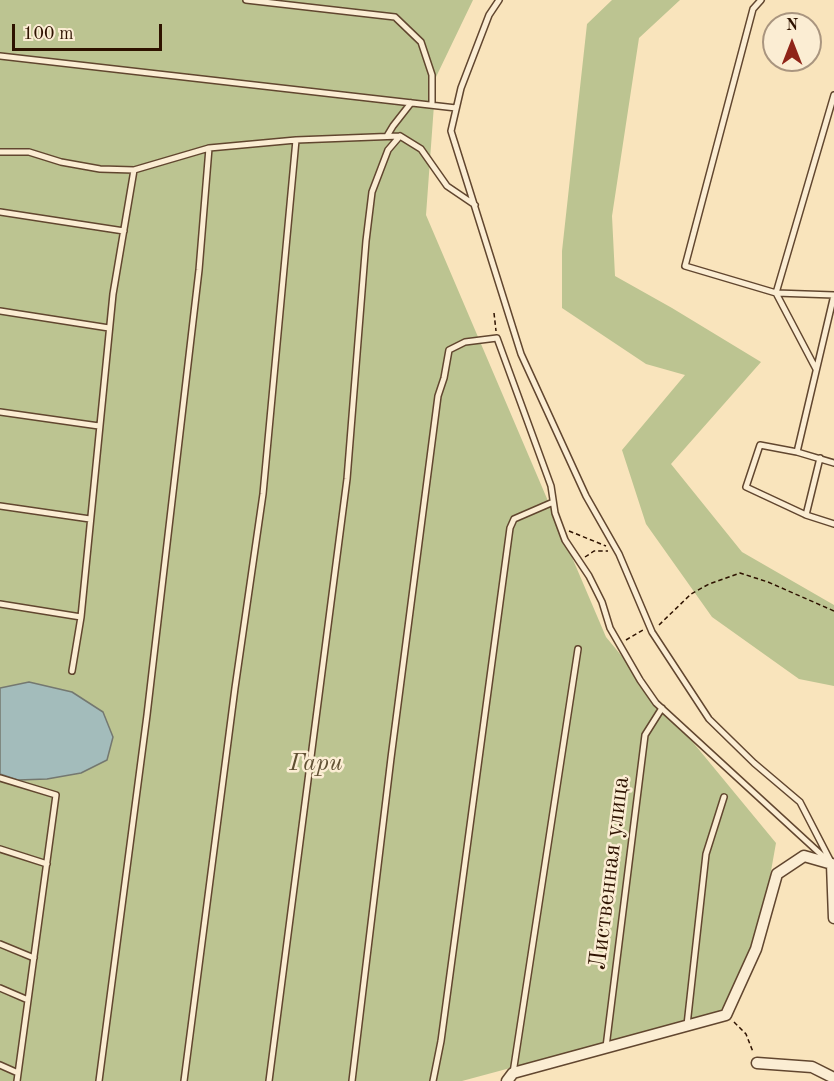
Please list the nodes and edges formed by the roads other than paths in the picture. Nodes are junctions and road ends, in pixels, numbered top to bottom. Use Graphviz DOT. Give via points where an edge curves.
graph roads {
  1 [pos="246,0"];
  2 [pos="499,0"];
  3 [pos="761,0"];
  4 [pos="256,1"];
  5 [pos="0,56"];
  6 [pos="834,95"];
  7 [pos="411,103"];
  8 [pos="432,105"];
  9 [pos="456,108"];
  10 [pos="387,136"];
  11 [pos="400,136"];
  12 [pos="296,140"];
  13 [pos="209,148"];
  14 [pos="0,152"];
  15 [pos="134,170"];
  16 [pos="476,206"];
  17 [pos="0,212"];
  18 [pos="124,231"];
  19 [pos="776,293"];
  20 [pos="834,295"];
  21 [pos="0,311"];
  22 [pos="109,328"];
  23 [pos="816,369"];
  24 [pos="0,412"];
  25 [pos="99,426"];
  26 [pos="797,452"];
  27 [pos="820,458"];
  28 [pos="834,463"];
  29 [pos="551,503"];
  30 [pos="0,506"];
  31 [pos="806,515"];
  32 [pos="90,519"];
  33 [pos="834,524"];
  34 [pos="0,604"];
  35 [pos="81,617"];
  36 [pos="578,649"];
  37 [pos="72,671"];
  38 [pos="662,708"];
  39 [pos="0,778"];
  40 [pos="724,797"];
  41 [pos="0,849"];
  42 [pos="47,864"];
  43 [pos="833,864"];
  44 [pos="834,918"];
  45 [pos="0,944"];
  46 [pos="34,958"];
  47 [pos="0,988"];
  48 [pos="28,1000"];
  49 [pos="687,1026"];
  50 [pos="606,1048"];
  51 [pos="757,1063"];
  52 [pos="0,1065"];
  53 [pos="18,1073"];
  54 [pos="510,1077"];
  55 [pos="834,1078"];
  56 [pos="17,1081"];
  57 [pos="99,1081"];
  58 [pos="184,1081"];
  59 [pos="269,1081"];
  60 [pos="352,1081"];
  61 [pos="433,1081"];
  1 -- 4 [label="lane"];
  2 -- 9 [label="lane" via="489,15"];
  3 -- 19 [label="lane" via="753,9 685,266"];
  4 -- 8 [label="lane" via="395,17 421,42 432,75"];
  5 -- 7 [label="lane"];
  6 -- 19 [label="lane"];
  7 -- 8 [label="lane"];
  7 -- 10 [label="lane"];
  8 -- 9 [label="lane"];
  9 -- 16 [label="lane" via="451,130"];
  10 -- 11 [label="lane"];
  10 -- 12 [label="lane"];
  11 -- 16 [label="lane" via="421,149 447,186"];
  11 -- 59 [label="lane" via="388,150 372,192 347,479"];
  12 -- 13 [label="lane"];
  12 -- 58 [label="lane" via="263,494"];
  13 -- 15 [label="lane"];
  13 -- 57 [label="lane" via="199,270 153,668"];
  14 -- 15 [label="lane" via="29,152 100,169"];
  15 -- 18 [label="lane"];
  16 -- 43 [label="lane" via="521,354 585,496 618,552 650,629 709,719 800,802"];
  17 -- 18 [label="lane"];
  18 -- 22 [label="lane"];
  19 -- 20 [label="lane"];
  19 -- 23 [label="lane"];
  20 -- 23 [label="lane"];
  21 -- 22 [label="lane"];
  22 -- 25 [label="lane"];
  23 -- 26 [label="lane"];
  24 -- 25 [label="lane"];
  25 -- 32 [label="lane"];
  26 -- 27 [label="lane"];
  26 -- 31 [label="lane" via="760,445 746,487"];
  27 -- 28 [label="lane"];
  27 -- 31 [label="lane"];
  29 -- 61 [label="lane" via="514,519 510,528"];
  30 -- 32 [label="lane"];
  31 -- 33 [label="lane"];
  32 -- 35 [label="lane"];
  34 -- 35 [label="lane"];
  35 -- 37 [label="lane"];
  36 -- 54 [label="lane"];
  38 -- 43 [label="lane"];
  38 -- 50 [label="lane, Лиственная улица" via="645,735"];
  38 -- 60 [label="lane" via="640,680 610,627 602,602 565,540 551,486 497,338 465,342 449,350 438,396"];
  39 -- 42 [label="lane" via="57,795"];
  40 -- 49 [label="lane" via="706,854"];
  41 -- 42 [label="lane"];
  42 -- 46 [label="lane"];
  43 -- 44 [label="street"];
  43 -- 49 [label="street" via="804,856 777,874 756,949 726,1015"];
  45 -- 46 [label="lane"];
  46 -- 48 [label="lane"];
  47 -- 48 [label="lane"];
  48 -- 53 [label="lane"];
  49 -- 50 [label="street"];
  50 -- 54 [label="street"];
  51 -- 55 [label="street" via="812,1066"];
  52 -- 53 [label="lane"];
  53 -- 56 [label="lane"];
}
